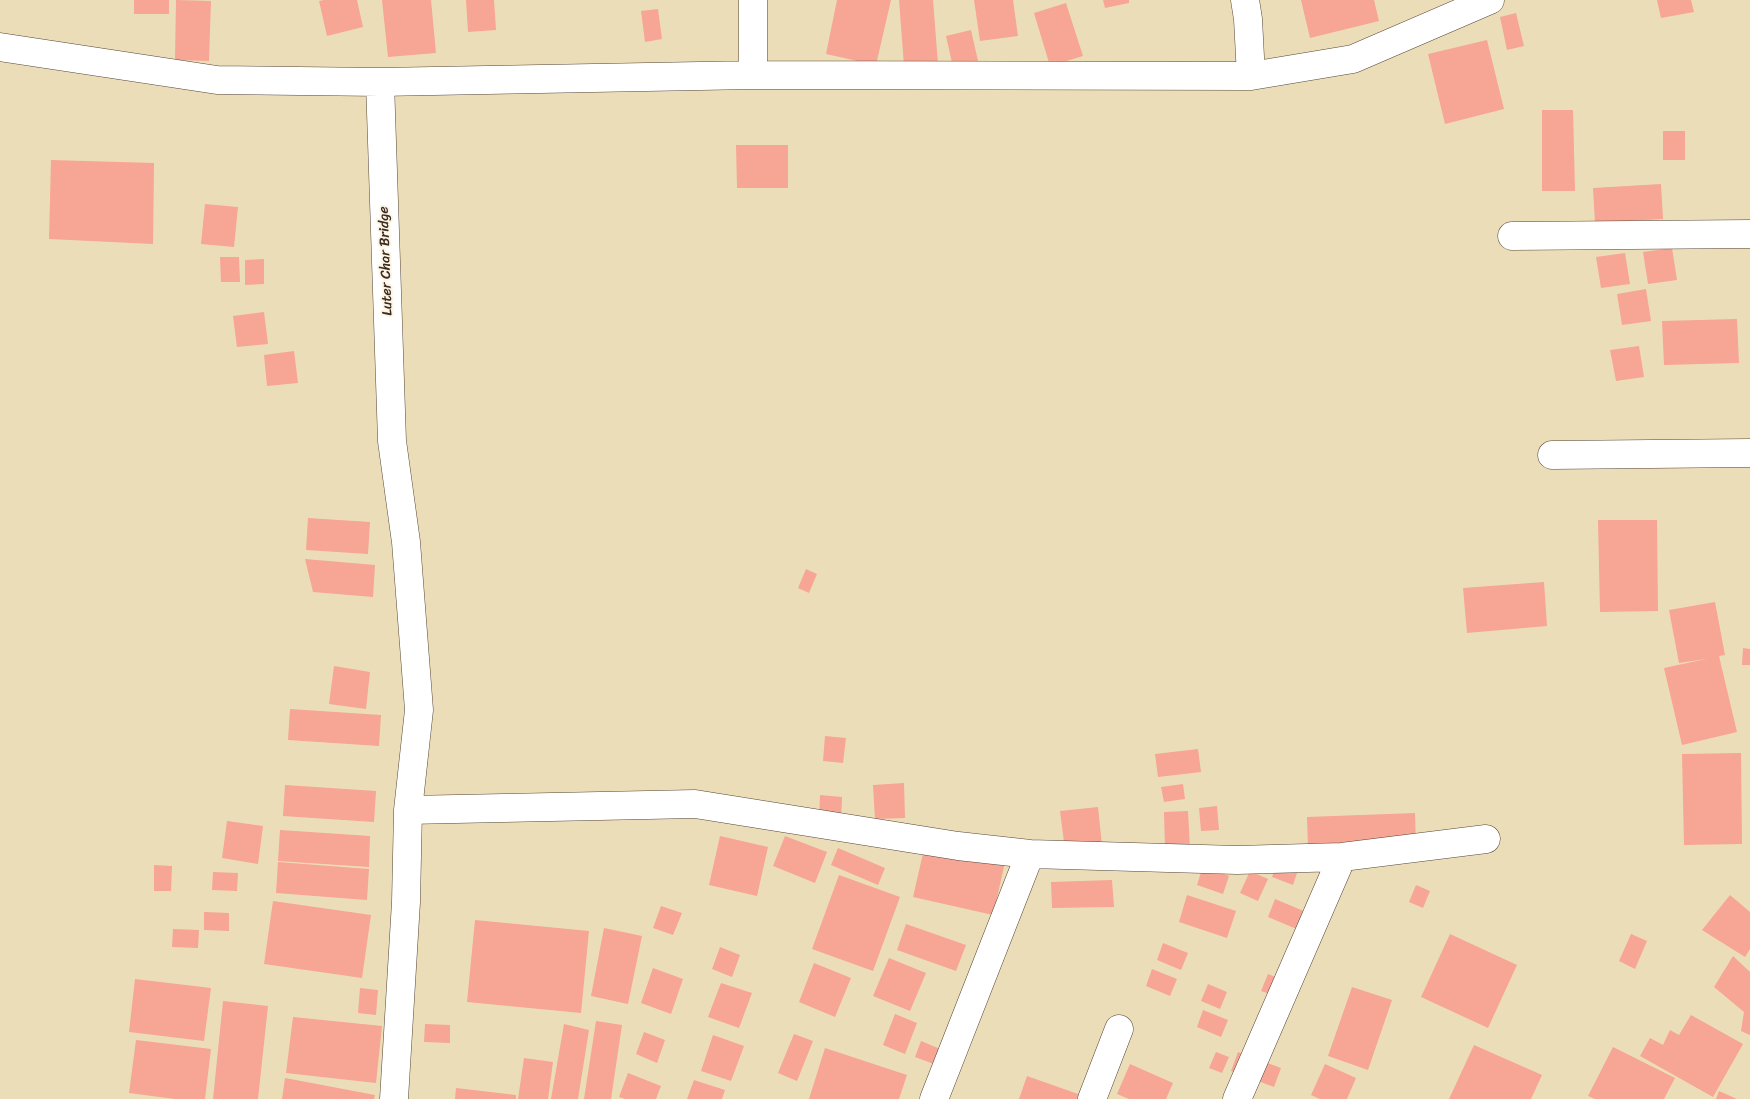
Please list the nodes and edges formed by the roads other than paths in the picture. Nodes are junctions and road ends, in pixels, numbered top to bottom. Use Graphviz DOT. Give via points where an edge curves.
graph roads {
  1 [pos="753,0"];
  2 [pos="1244,0"];
  3 [pos="1490,0"];
  4 [pos="0,47"];
  5 [pos="753,75"];
  6 [pos="1251,76"];
  7 [pos="380,82"];
  8 [pos="1750,234"];
  9 [pos="1512,236"];
  10 [pos="1750,453"];
  11 [pos="1552,455"];
  12 [pos="408,810"];
  13 [pos="1486,839"];
  14 [pos="1030,854"];
  15 [pos="1342,857"];
  16 [pos="1119,1028"];
  17 [pos="394,1099"];
  18 [pos="934,1099"];
  19 [pos="1092,1099"];
  20 [pos="1237,1099"];
  1 -- 5 [label="street"];
  2 -- 6 [label="street"];
  3 -- 6 [label="street" via="1352,59"];
  4 -- 7 [label="street" via="217,80"];
  5 -- 6 [label="street"];
  5 -- 7 [label="street"];
  7 -- 12 [label="street, Luter Char Bridge" via="392,441 406,542 419,710"];
  8 -- 9 [label="street"];
  10 -- 11 [label="street"];
  12 -- 14 [label="street" via="695,804 958,846"];
  12 -- 17 [label="street, Luter Char Bridge"];
  13 -- 15 [label="street"];
  14 -- 15 [label="street" via="1237,860"];
  14 -- 18 [label="street"];
  15 -- 20 [label="street"];
  16 -- 19 [label="street"];
}
